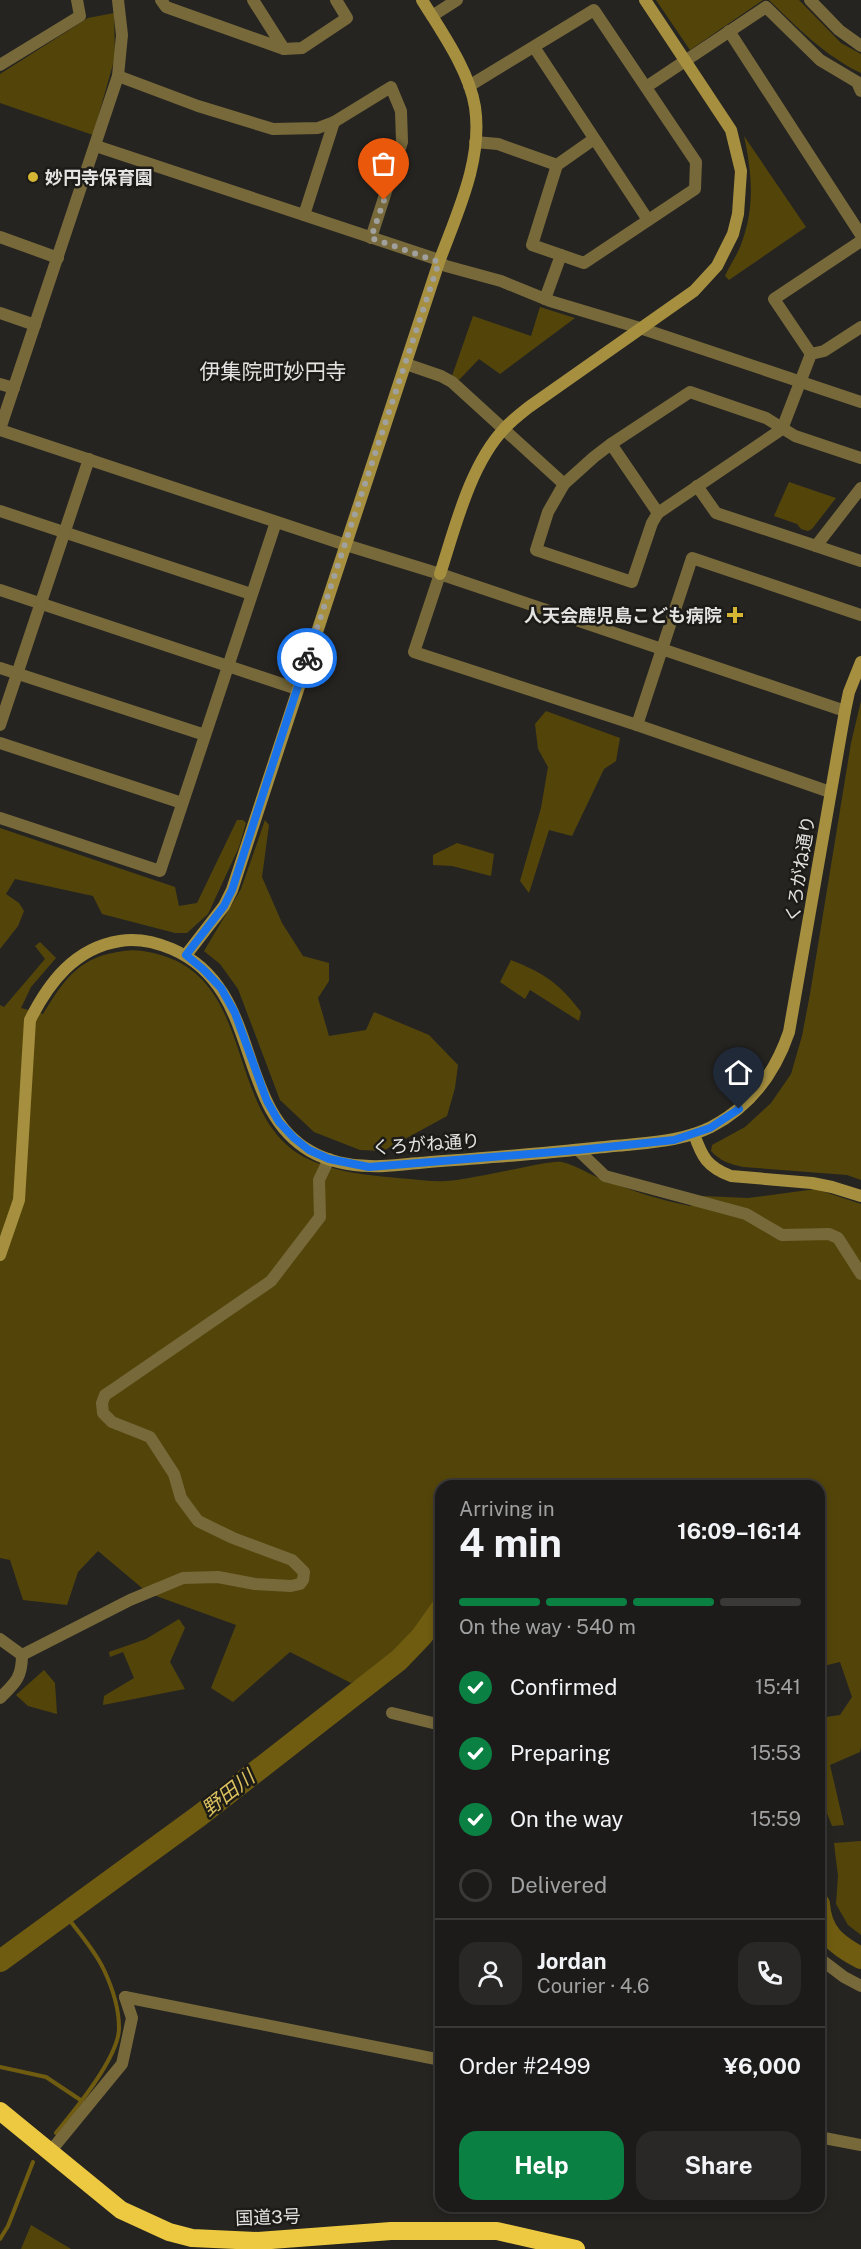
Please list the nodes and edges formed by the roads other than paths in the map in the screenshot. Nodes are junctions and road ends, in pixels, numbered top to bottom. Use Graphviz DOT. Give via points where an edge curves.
graph roads {
  1 [pos="77,0"];
  2 [pos="118,0"];
  3 [pos="161,0"];
  4 [pos="253,0"];
  5 [pos="336,0"];
  6 [pos="422,0"];
  7 [pos="457,0"];
  8 [pos="645,0"];
  9 [pos="810,0"];
  10 [pos="432,16"];
  11 [pos="729,32"];
  12 [pos="861,46"];
  13 [pos="534,47"];
  14 [pos="284,49"];
  15 [pos="686,60"];
  16 [pos="0,65"];
  17 [pos="118,76"];
  18 [pos="860,85"];
  19 [pos="469,86"];
  20 [pos="646,87"];
  21 [pos="333,122"];
  22 [pos="594,139"];
  23 [pos="475,142"];
  24 [pos="96,146"];
  25 [pos="557,165"];
  26 [pos="304,215"];
  27 [pos="648,220"];
  28 [pos="861,235"];
  29 [pos="0,237"];
  30 [pos="371,238"];
  31 [pos="861,241"];
  32 [pos="561,255"];
  33 [pos="58,258"];
  34 [pos="439,262"];
  35 [pos="545,299"];
  36 [pos="0,313"];
  37 [pos="35,325"];
  38 [pos="861,327"];
  39 [pos="640,328"];
  40 [pos="811,354"];
  41 [pos="406,364"];
  42 [pos="800,381"];
  43 [pos="0,384"];
  44 [pos="14,388"];
  45 [pos="861,402"];
  46 [pos="504,428"];
  47 [pos="782,429"];
  48 [pos="0,430"];
  49 [pos="611,444"];
  50 [pos="861,458"];
  51 [pos="89,459"];
  52 [pos="564,484"];
  53 [pos="697,486"];
  54 [pos="861,488"];
  55 [pos="0,510"];
  56 [pos="658,513"];
  57 [pos="276,522"];
  58 [pos="65,532"];
  59 [pos="345,545"];
  60 [pos="816,546"];
  61 [pos="861,561"];
  62 [pos="440,574"];
  63 [pos="0,590"];
  64 [pos="251,594"];
  65 [pos="41,604"];
  66 [pos="861,615"];
  67 [pos="661,650"];
  68 [pos="861,662"];
  69 [pos="228,666"];
  70 [pos="0,668"];
  71 [pos="17,673"];
  72 [pos="297,689"];
  73 [pos="845,711"];
  74 [pos="0,725"];
  75 [pos="637,725"];
  76 [pos="205,735"];
  77 [pos="0,743"];
  78 [pos="830,792"];
  79 [pos="182,803"];
  80 [pos="0,818"];
  81 [pos="186,955"];
  82 [pos="694,1134"];
  83 [pos="578,1150"];
  84 [pos="329,1159"];
  85 [pos="861,1196"];
  86 [pos="0,1256"];
  87 [pos="861,1274"];
  88 [pos="0,1639"];
  89 [pos="22,1655"];
  90 [pos="0,1698"];
  91 [pos="392,1713"];
  92 [pos="435,1724"];
  93 [pos="825,1963"];
  94 [pos="861,1986"];
  95 [pos="435,2059"];
  96 [pos="0,2111"];
  97 [pos="825,2138"];
  98 [pos="861,2145"];
  99 [pos="49,2152"];
  100 [pos="553,2246"];
  101 [pos="576,2249"];
  1 -- 16 [label="street" via="80,16"];
  2 -- 17 [label="street" via="122,35"];
  3 -- 14 [label="street" via="166,7"];
  4 -- 14 [label="street"];
  5 -- 14 [label="street" via="348,18 302,48"];
  6 -- 10 [label="street"];
  7 -- 10 [label="street"];
  8 -- 15 [label="street"];
  9 -- 12 [label="street"];
  10 -- 19 [label="street"];
  11 -- 15 [label="street"];
  11 -- 18 [label="street" via="766,7 820,60"];
  11 -- 28 [label="street"];
  13 -- 19 [label="street"];
  13 -- 20 [label="street" via="594,10"];
  13 -- 22 [label="street"];
  15 -- 20 [label="street"];
  15 -- 39 [label="street" via="731,130 741,171 738,214 726,250 706,280"];
  17 -- 21 [label="street" via="273,129 318,128"];
  17 -- 24 [label="street"];
  19 -- 23 [label="street" via="475,107"];
  20 -- 27 [label="street" via="696,162 695,189"];
  21 -- 26 [label="street"];
  21 -- 30 [label="street" via="391,87 401,111 402,142"];
  22 -- 25 [label="street"];
  22 -- 27 [label="street"];
  23 -- 25 [label="street" via="498,144"];
  23 -- 34 [label="street" via="468,185"];
  24 -- 26 [label="street"];
  24 -- 33 [label="street"];
  25 -- 32 [label="street" via="532,245"];
  26 -- 30 [label="street"];
  27 -- 32 [label="street" via="584,263"];
  29 -- 33 [label="street"];
  30 -- 34 [label="street"];
  31 -- 40 [label="street" via="774,298"];
  32 -- 35 [label="street"];
  33 -- 37 [label="street"];
  34 -- 35 [label="street"];
  34 -- 41 [label="street"];
  35 -- 39 [label="street"];
  36 -- 37 [label="street"];
  37 -- 44 [label="street"];
  38 -- 40 [label="street" via="824,351"];
  39 -- 42 [label="street"];
  39 -- 46 [label="street"];
  40 -- 42 [label="street"];
  41 -- 46 [label="street" via="452,382"];
  41 -- 59 [label="street"];
  42 -- 45 [label="street"];
  42 -- 47 [label="street"];
  43 -- 44 [label="street"];
  44 -- 48 [label="street"];
  46 -- 52 [label="street"];
  46 -- 62 [label="street" via="469,488"];
  47 -- 49 [label="street" via="766,418 690,392"];
  47 -- 50 [label="street"];
  47 -- 53 [label="street"];
  48 -- 51 [label="street"];
  49 -- 52 [label="street"];
  49 -- 56 [label="street"];
  51 -- 57 [label="street"];
  51 -- 58 [label="street"];
  52 -- 56 [label="street" via="548,512 536,550 632,582 651,523"];
  53 -- 56 [label="street"];
  53 -- 60 [label="street" via="716,513"];
  54 -- 60 [label="street"];
  55 -- 58 [label="street"];
  57 -- 59 [label="street"];
  57 -- 64 [label="street"];
  58 -- 64 [label="street"];
  58 -- 65 [label="street"];
  59 -- 62 [label="street"];
  59 -- 72 [label="street"];
  60 -- 61 [label="street"];
  62 -- 67 [label="street"];
  62 -- 75 [label="street" via="414,652"];
  63 -- 65 [label="street"];
  64 -- 69 [label="street"];
  65 -- 69 [label="street"];
  65 -- 71 [label="street"];
  66 -- 67 [label="street" via="692,558"];
  67 -- 73 [label="street"];
  67 -- 75 [label="street"];
  68 -- 73 [label="street, くろがね通り"];
  69 -- 72 [label="street"];
  69 -- 76 [label="street"];
  70 -- 71 [label="street"];
  71 -- 74 [label="street"];
  71 -- 76 [label="street"];
  72 -- 81 [label="street" via="232,890"];
  73 -- 78 [label="street, くろがね通り"];
  75 -- 78 [label="street"];
  76 -- 79 [label="street"];
  77 -- 79 [label="street"];
  78 -- 82 [label="street, くろがね通り" via="793,1016 784,1047 754,1094 724,1119"];
  79 -- 80 [label="street" via="160,871"];
  81 -- 84 [label="street, くろがね通り" via="221,988 235,1013 267,1101 279,1122 309,1150"];
  81 -- 86 [label="street, くろがね通り" via="148,941 114,942 81,955 41,998 30,1020 19,1200"];
  82 -- 83 [label="street, くろがね通り" via="674,1140"];
  82 -- 85 [label="street" via="700,1154 731,1176 812,1183"];
  83 -- 84 [label="street, くろがね通り" via="369,1167"];
  83 -- 87 [label="street" via="605,1176 746,1214 782,1235 829,1234 838,1238"];
  84 -- 89 [label="street" via="319,1180 320,1217 271,1281 105,1395 102,1403 112,1422 150,1437 170,1465 181,1498 198,1521 292,1560 304,1572 303,1580 291,1586 183,1578 130,1600"];
  88 -- 89 [label="street"];
  89 -- 90 [label="street" via="18,1680"];
  91 -- 92 [label="street"];
  93 -- 94 [label="street"];
  95 -- 99 [label="street" via="125,1997 132,2018 122,2064"];
  96 -- 99 [label="highway, 国道3号"];
  97 -- 98 [label="street"];
  99 -- 100 [label="highway, 国道3号" via="120,2210 192,2238 258,2241 391,2231 497,2231"];
  100 -- 101 [label="highway, 国道3号"];
}
